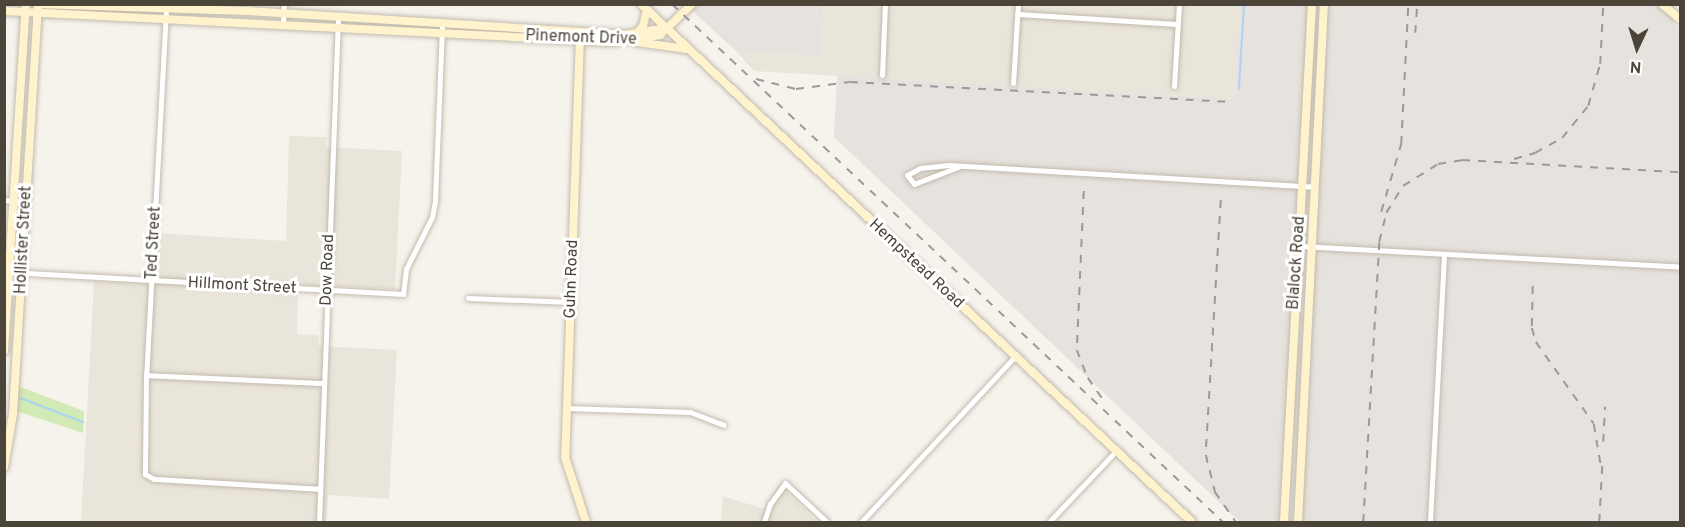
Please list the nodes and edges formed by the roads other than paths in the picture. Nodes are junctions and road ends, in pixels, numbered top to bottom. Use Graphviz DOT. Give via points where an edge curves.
graph roads {
  1 [pos="692,4"];
  2 [pos="885,4"];
  3 [pos="1018,4"];
  4 [pos="1179,4"];
  5 [pos="1312,4"];
  6 [pos="1324,4"];
  7 [pos="1662,4"];
  8 [pos="38,7"];
  9 [pos="644,7"];
  10 [pos="26,9"];
  11 [pos="284,9"];
  12 [pos="166,10"];
  13 [pos="4,11"];
  14 [pos="1017,14"];
  15 [pos="1680,19"];
  16 [pos="166,20"];
  17 [pos="337,22"];
  18 [pos="283,23"];
  19 [pos="442,23"];
  20 [pos="1178,24"];
  21 [pos="666,28"];
  22 [pos="441,32"];
  23 [pos="580,36"];
  24 [pos="635,38"];
  25 [pos="686,49"];
  26 [pos="882,75"];
  27 [pos="1013,83"];
  28 [pos="1174,86"];
  29 [pos="1307,86"];
  30 [pos="1320,87"];
  31 [pos="958,167"];
  32 [pos="1302,186"];
  33 [pos="1314,187"];
  34 [pos="4,200"];
  35 [pos="14,201"];
  36 [pos="26,202"];
  37 [pos="1298,246"];
  38 [pos="1311,246"];
  39 [pos="1444,254"];
  40 [pos="1680,267"];
  41 [pos="9,272"];
  42 [pos="22,273"];
  43 [pos="153,281"];
  44 [pos="327,290"];
  45 [pos="468,298"];
  46 [pos="572,302"];
  47 [pos="1292,338"];
  48 [pos="1306,338"];
  49 [pos="4,351"];
  50 [pos="1015,356"];
  51 [pos="146,375"];
  52 [pos="322,383"];
  53 [pos="566,408"];
  54 [pos="724,425"];
  55 [pos="1290,429"];
  56 [pos="1303,430"];
  57 [pos="1116,451"];
  58 [pos="4,467"];
  59 [pos="320,489"];
  60 [pos="1284,521"];
  61 [pos="1298,521"];
  62 [pos="319,522"];
  63 [pos="586,522"];
  64 [pos="764,522"];
  65 [pos="827,522"];
  66 [pos="861,522"];
  67 [pos="1049,522"];
  68 [pos="1192,522"];
  69 [pos="1430,522"];
  1 -- 21 [label="main road"];
  2 -- 26 [label="street"];
  3 -- 14 [label="street"];
  4 -- 20 [label="street"];
  5 -- 29 [label="main road, Blalock Road"];
  6 -- 30 [label="main road, Blalock Road"];
  7 -- 15 [label="main road"];
  8 -- 10 [label="main road, Pinemont Drive"];
  8 -- 12 [label="main road, Pinemont Drive"];
  8 -- 16 [label="main road, Pinemont Drive"];
  8 -- 36 [label="main road, Hollister Street"];
  9 -- 21 [label="main road, Hempstead Road"];
  9 -- 24 [label="main road" via="643,26"];
  10 -- 13 [label="main road, Pinemont Drive"];
  10 -- 35 [label="main road, Hollister Street"];
  11 -- 12 [label="main road, Pinemont Drive"];
  11 -- 17 [label="main road, Pinemont Drive"];
  11 -- 18 [label="street"];
  12 -- 16 [label="street, Ted Street"];
  14 -- 20 [label="street"];
  14 -- 27 [label="street"];
  16 -- 18 [label="main road, Pinemont Drive"];
  16 -- 43 [label="street, Ted Street"];
  17 -- 18 [label="main road, Pinemont Drive"];
  17 -- 19 [label="main road, Pinemont Drive"];
  17 -- 22 [label="main road, Pinemont Drive"];
  17 -- 44 [label="street, Dow Road"];
  19 -- 22 [label="street"];
  19 -- 23 [label="main road, Pinemont Drive"];
  20 -- 28 [label="street"];
  21 -- 24 [label="main road, Pinemont Drive"];
  21 -- 25 [label="main road, Hempstead Road"];
  22 -- 23 [label="main road, Pinemont Drive"];
  22 -- 44 [label="street, Hillmont Street" via="435,201 432,217 406,269 403,294"];
  23 -- 24 [label="main road, Pinemont Drive"];
  23 -- 46 [label="main road, Guhn Road"];
  24 -- 25 [label="main road" via="641,45"];
  25 -- 50 [label="main road, Hempstead Road"];
  29 -- 30 [label="main road"];
  29 -- 32 [label="main road, Blalock Road"];
  30 -- 33 [label="main road, Blalock Road"];
  31 -- 31 [label="street" via="914,184 907,175 935,165"];
  31 -- 32 [label="street"];
  32 -- 33 [label="street"];
  32 -- 37 [label="main road, Blalock Road"];
  33 -- 38 [label="main road, Blalock Road"];
  34 -- 35 [label="street"];
  35 -- 36 [label="street"];
  35 -- 41 [label="main road, Hollister Street"];
  36 -- 42 [label="main road, Hollister Street"];
  37 -- 38 [label="street"];
  37 -- 47 [label="main road, Blalock Road"];
  38 -- 39 [label="street"];
  38 -- 48 [label="main road, Blalock Road"];
  39 -- 40 [label="street"];
  39 -- 69 [label="street"];
  41 -- 42 [label="street, Hillmont Street"];
  41 -- 49 [label="main road, Hollister Street"];
  42 -- 43 [label="street, Hillmont Street"];
  42 -- 58 [label="main road, Hollister Street" via="13,414"];
  43 -- 44 [label="street, Hillmont Street"];
  43 -- 51 [label="street, Ted Street"];
  44 -- 52 [label="street, Dow Road"];
  45 -- 46 [label="street"];
  46 -- 53 [label="main road, Guhn Road"];
  47 -- 48 [label="main road"];
  47 -- 55 [label="main road, Blalock Road"];
  48 -- 56 [label="main road, Blalock Road"];
  50 -- 57 [label="main road, Hempstead Road"];
  50 -- 66 [label="street"];
  51 -- 52 [label="street"];
  51 -- 59 [label="street, Ted Street" via="145,474 153,479"];
  52 -- 59 [label="street, Dow Road"];
  53 -- 54 [label="street" via="690,412"];
  53 -- 63 [label="main road, Guhn Road" via="565,457"];
  55 -- 56 [label="main road"];
  55 -- 60 [label="main road, Blalock Road"];
  56 -- 61 [label="main road, Blalock Road"];
  57 -- 67 [label="street"];
  57 -- 68 [label="main road, Hempstead Road"];
  59 -- 62 [label="street, Dow Road"];
  60 -- 61 [label="main road"];
  64 -- 65 [label="street" via="770,504 785,483"];
}
